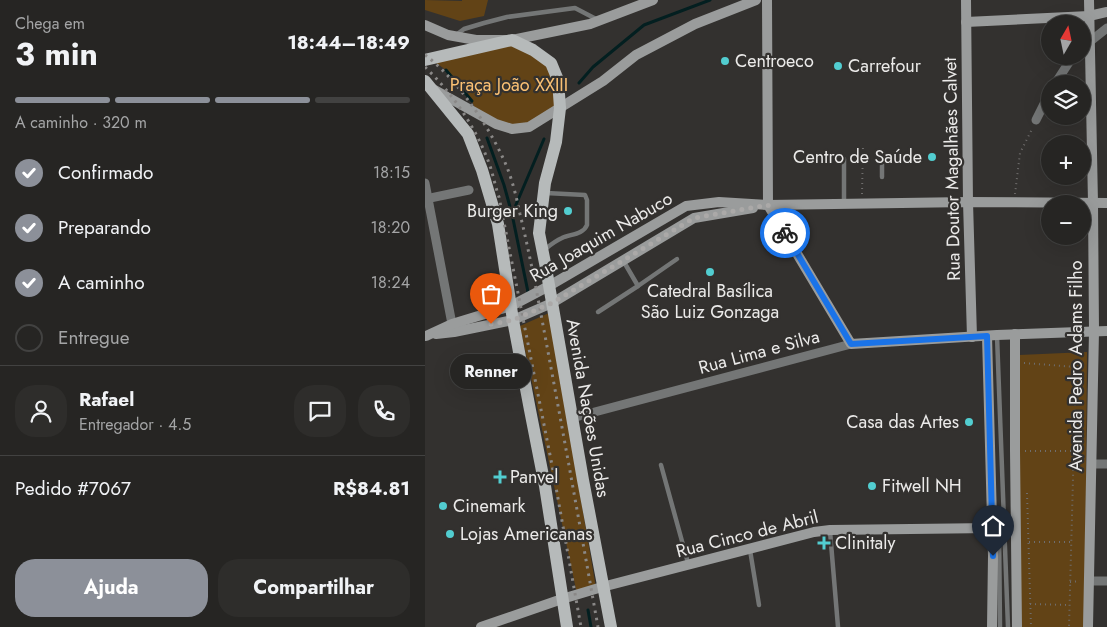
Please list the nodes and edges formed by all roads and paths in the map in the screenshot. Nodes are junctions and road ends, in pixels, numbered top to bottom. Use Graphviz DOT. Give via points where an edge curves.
graph roads {
  1 [pos="653,0"];
  2 [pos="756,0"];
  3 [pos="767,0"];
  4 [pos="966,0"];
  5 [pos="1089,0"];
  6 [pos="1107,12"];
  7 [pos="1089,15"];
  8 [pos="1091,16"];
  9 [pos="1041,18"];
  10 [pos="599,20"];
  11 [pos="966,22"];
  12 [pos="425,25"];
  13 [pos="1107,28"];
  14 [pos="455,36"];
  15 [pos="512,40"];
  16 [pos="1091,41"];
  17 [pos="425,60"];
  18 [pos="1088,65"];
  19 [pos="427,84"];
  20 [pos="560,108"];
  21 [pos="1041,110"];
  22 [pos="1036,120"];
  23 [pos="863,146"];
  24 [pos="843,159"];
  25 [pos="883,159"];
  26 [pos="882,177"];
  27 [pos="425,183"];
  28 [pos="469,190"];
  29 [pos="543,193"];
  30 [pos="427,199"];
  31 [pos="968,202"];
  32 [pos="1015,202"];
  33 [pos="1093,203"];
  34 [pos="1107,203"];
  35 [pos="843,204"];
  36 [pos="862,204"];
  37 [pos="768,205"];
  38 [pos="543,251"];
  39 [pos="677,259"];
  40 [pos="623,261"];
  41 [pos="549,286"];
  42 [pos="638,286"];
  43 [pos="552,303"];
  44 [pos="511,306"];
  45 [pos="598,312"];
  46 [pos="513,320"];
  47 [pos="452,324"];
  48 [pos="1094,331"];
  49 [pos="1107,331"];
  50 [pos="1015,334"];
  51 [pos="992,335"];
  52 [pos="426,336"];
  53 [pos="972,336"];
  54 [pos="851,344"];
  55 [pos="1022,362"];
  56 [pos="572,418"];
  57 [pos="1025,451"];
  58 [pos="1074,451"];
  59 [pos="1091,464"];
  60 [pos="1107,464"];
  61 [pos="661,465"];
  62 [pos="1026,487"];
  63 [pos="998,528"];
  64 [pos="830,530"];
  65 [pos="1028,542"];
  66 [pos="1071,542"];
  67 [pos="750,549"];
  68 [pos="689,564"];
  69 [pos="1089,581"];
  70 [pos="1107,581"];
  71 [pos="602,587"];
  72 [pos="562,599"];
  73 [pos="1017,604"];
  74 [pos="1030,604"];
  75 [pos="759,605"];
  76 [pos="1069,605"];
  77 [pos="481,627"];
  78 [pos="567,627"];
  79 [pos="611,627"];
  80 [pos="837,627"];
  81 [pos="992,627"];
  82 [pos="1000,627"];
  83 [pos="1008,627"];
  84 [pos="1017,627"];
  85 [pos="1031,627"];
  86 [pos="1069,627"];
  87 [pos="1089,627"];
  1 -- 10 [label="street"];
  2 -- 20 [label="street" via="695,24 636,55"];
  3 -- 37 [label="street"];
  4 -- 11 [label="street, Rua Doutor Magalhães Calvet"];
  5 -- 7 [label="street, Avenida Pedro Adams Filho"];
  6 -- 8 [label="street"];
  9 -- 11 [label="street"];
  10 -- 14 [label="lane" via="575,8 489,22 464,29"];
  10 -- 15 [label="street"];
  11 -- 31 [label="street, Rua Doutor Magalhães Calvet"];
  12 -- 14 [label="street, Avenida Nações Unidas"];
  13 -- 16 [label="street"];
  14 -- 15 [label="street, Avenida Nações Unidas" via="476,40"];
  15 -- 17 [label="main road"];
  15 -- 20 [label="main road, Avenida Nações Unidas" via="551,64 558,80"];
  18 -- 33 [label="street, Avenida Pedro Adams Filho"];
  19 -- 20 [label="street" via="480,116 512,129 529,126"];
  19 -- 44 [label="main road" via="468,134 483,170 498,224"];
  20 -- 29 [label="main road, Avenida Nações Unidas"];
  21 -- 22 [label="street"];
  22 -- 32 [label="path" via="1020,153"];
  23 -- 36 [label="path"];
  24 -- 35 [label="lane"];
  25 -- 26 [label="lane"];
  27 -- 30 [label="street"];
  28 -- 30 [label="street"];
  29 -- 38 [label="main road, Avenida Nações Unidas" via="539,233"];
  29 -- 38 [label="lane" via="585,195 587,225 582,232 561,239"];
  30 -- 47 [label="street"];
  31 -- 32 [label="street, Rua Joaquim Nabuco"];
  31 -- 36 [label="street, Rua Joaquim Nabuco"];
  31 -- 53 [label="street, Rua Doutor Magalhães Calvet"];
  32 -- 33 [label="street, Rua Joaquim Nabuco"];
  33 -- 34 [label="street, Rua Joaquim Nabuco"];
  33 -- 48 [label="street, Avenida Pedro Adams Filho"];
  35 -- 36 [label="street, Rua Joaquim Nabuco"];
  35 -- 37 [label="street, Rua Joaquim Nabuco"];
  37 -- 40 [label="street, Rua Joaquim Nabuco" via="694,218"];
  37 -- 41 [label="street, Rua Joaquim Nabuco" via="719,202 687,206"];
  37 -- 54 [label="street"];
  38 -- 41 [label="main road, Avenida Nações Unidas"];
  39 -- 42 [label="lane"];
  40 -- 42 [label="lane"];
  40 -- 43 [label="street, Rua Joaquim Nabuco"];
  41 -- 43 [label="main road, Avenida Nações Unidas"];
  41 -- 44 [label="street, Rua Joaquim Nabuco"];
  42 -- 45 [label="lane"];
  43 -- 46 [label="street, Rua Joaquim Nabuco"];
  43 -- 56 [label="main road, Avenida Nações Unidas"];
  44 -- 46 [label="main road"];
  44 -- 47 [label="street, Rua Joaquim Nabuco"];
  46 -- 52 [label="street, Rua Joaquim Nabuco"];
  46 -- 72 [label="main road" via="545,486"];
  47 -- 52 [label="street, Rua Joaquim Nabuco"];
  48 -- 49 [label="street, Rua Lima e Silva"];
  48 -- 50 [label="street, Rua Lima e Silva"];
  48 -- 59 [label="street, Avenida Pedro Adams Filho"];
  50 -- 51 [label="street, Rua Lima e Silva"];
  50 -- 73 [label="street"];
  51 -- 53 [label="street, Rua Lima e Silva"];
  51 -- 63 [label="street"];
  51 -- 63 [label="lane" via="1003,502"];
  53 -- 54 [label="street, Rua Lima e Silva"];
  54 -- 56 [label="street, Rua Lima e Silva"];
  55 -- 58 [label="path" via="1076,367"];
  56 -- 71 [label="main road, Avenida Nações Unidas"];
  57 -- 58 [label="path"];
  58 -- 66 [label="path"];
  59 -- 60 [label="street"];
  59 -- 69 [label="street, Avenida Pedro Adams Filho"];
  61 -- 68 [label="lane"];
  62 -- 65 [label="path"];
  63 -- 64 [label="street, Rua Cinco de Abril"];
  63 -- 81 [label="street" via="993,556"];
  63 -- 82 [label="lane"];
  63 -- 83 [label="lane"];
  64 -- 67 [label="street, Rua Cinco de Abril"];
  64 -- 80 [label="lane"];
  65 -- 66 [label="path"];
  65 -- 74 [label="path"];
  66 -- 76 [label="path"];
  67 -- 68 [label="street, Rua Cinco de Abril"];
  67 -- 75 [label="lane"];
  68 -- 71 [label="street, Rua Cinco de Abril"];
  69 -- 70 [label="street"];
  69 -- 87 [label="street, Avenida Pedro Adams Filho"];
  71 -- 72 [label="street, Rua Cinco de Abril"];
  71 -- 79 [label="main road, Avenida Nações Unidas"];
  72 -- 77 [label="street, Rua Cinco de Abril"];
  72 -- 78 [label="main road"];
  73 -- 74 [label="path"];
  73 -- 84 [label="street"];
  74 -- 76 [label="path"];
  74 -- 85 [label="path"];
  76 -- 86 [label="path"];
}
